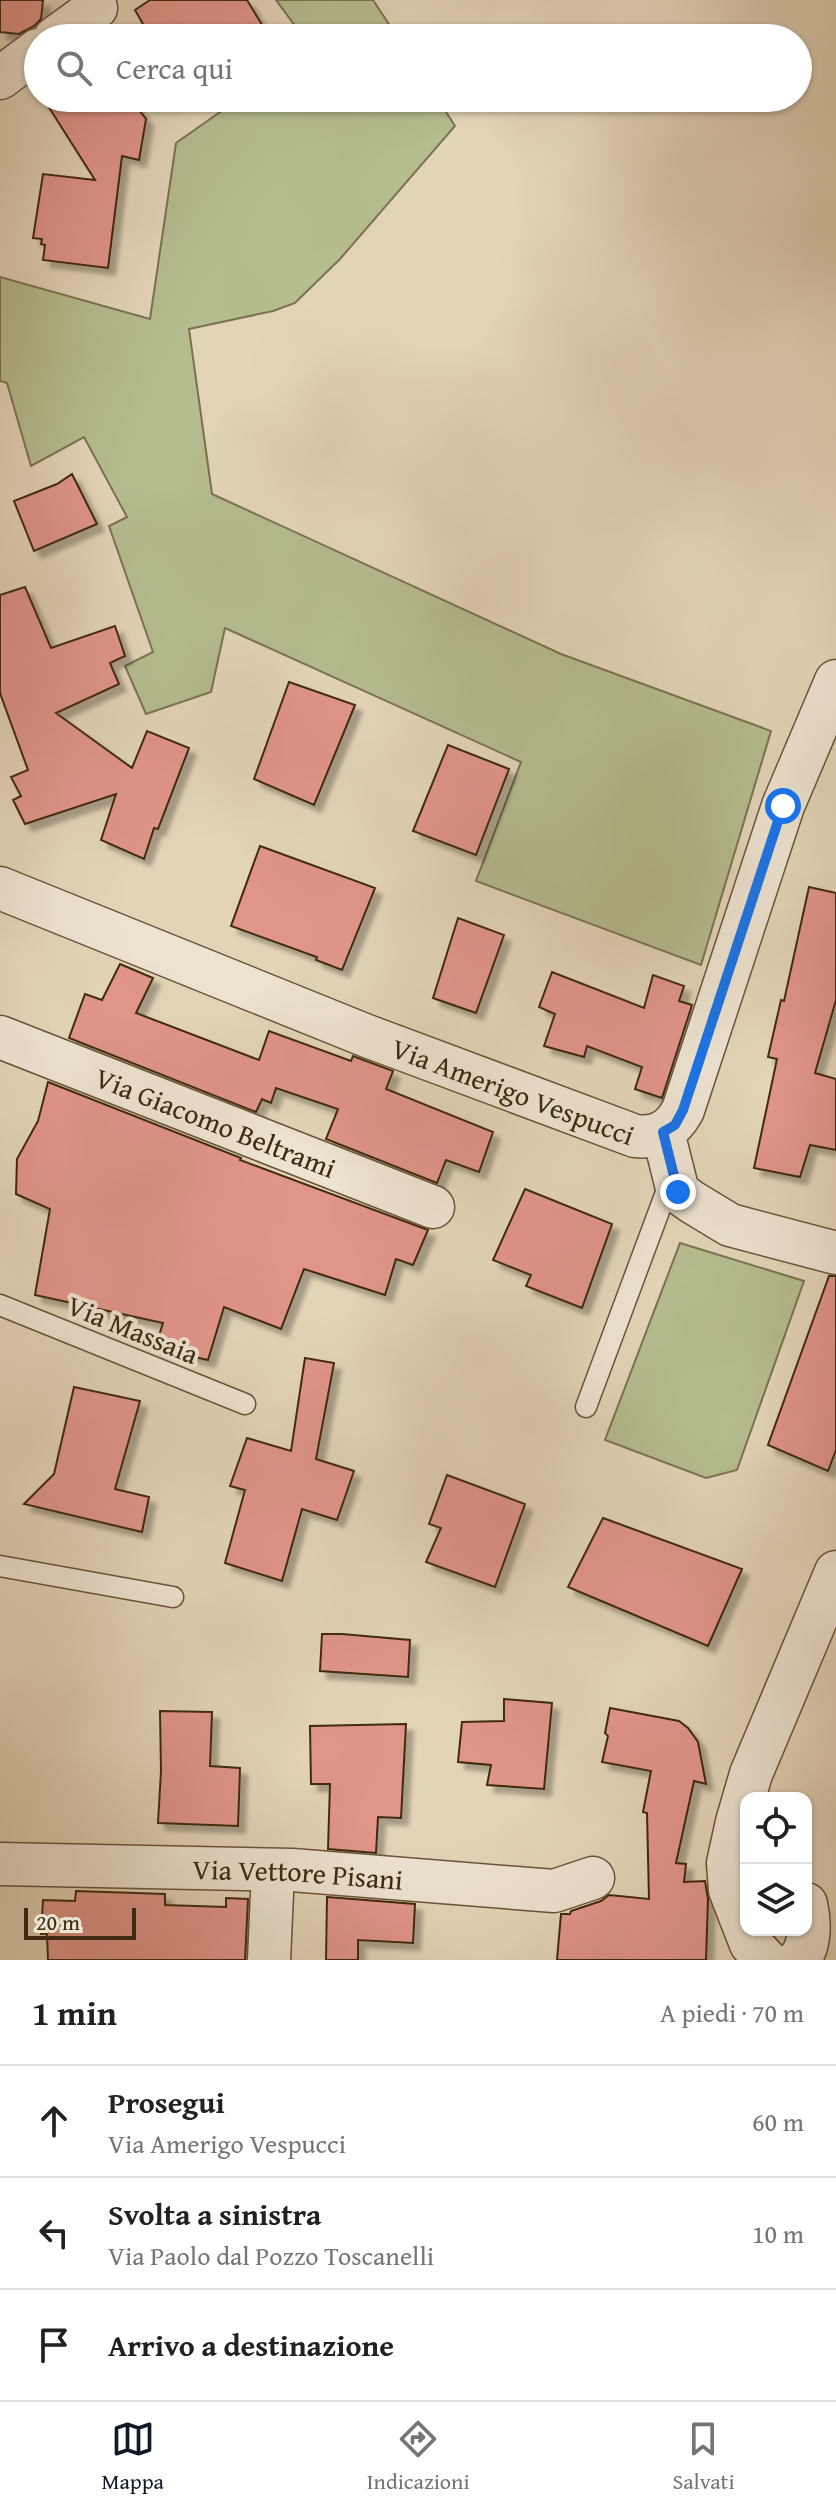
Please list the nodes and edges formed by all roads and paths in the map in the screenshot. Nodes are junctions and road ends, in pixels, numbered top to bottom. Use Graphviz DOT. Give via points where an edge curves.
graph roads {
  1 [pos="96,8"];
  2 [pos="74,24"];
  3 [pos="24,60"];
  4 [pos="0,78"];
  5 [pos="836,681"];
  6 [pos="0,888"];
  7 [pos="0,1037"];
  8 [pos="663,1132"];
  9 [pos="673,1173"];
  10 [pos="433,1207"];
  11 [pos="836,1253"];
  12 [pos="0,1305"];
  13 [pos="245,1404"];
  14 [pos="586,1407"];
  15 [pos="0,1566"];
  16 [pos="836,1572"];
  17 [pos="173,1597"];
  18 [pos="753,1786"];
  19 [pos="0,1864"];
  20 [pos="273,1871"];
  21 [pos="593,1878"];
  22 [pos="808,1936"];
  23 [pos="269,1960"];
  24 [pos="766,1960"];
  25 [pos="798,1960"];
  1 -- 2 [label="street"];
  3 -- 4 [label="street"];
  5 -- 8 [label="street, Via Amerigo Vespucci" via="783,806 683,1110 675,1125"];
  6 -- 8 [label="street, Via Amerigo Vespucci" via="367,1036 621,1130 650,1138"];
  7 -- 10 [label="street, Via Giacomo Beltrami"];
  8 -- 9 [label="street"];
  9 -- 11 [label="street" via="678,1192 730,1225"];
  9 -- 14 [label="lane"];
  12 -- 13 [label="lane, Via Massaia"];
  15 -- 17 [label="lane"];
  16 -- 18 [label="street"];
  18 -- 24 [label="street" via="737,1822 728,1863 730,1890 751,1944"];
  19 -- 20 [label="street, Via Vettore Pisani"];
  20 -- 21 [label="street, Via Vettore Pisani" via="554,1891"];
  20 -- 23 [label="street"];
  22 -- 25 [label="street"];
}
